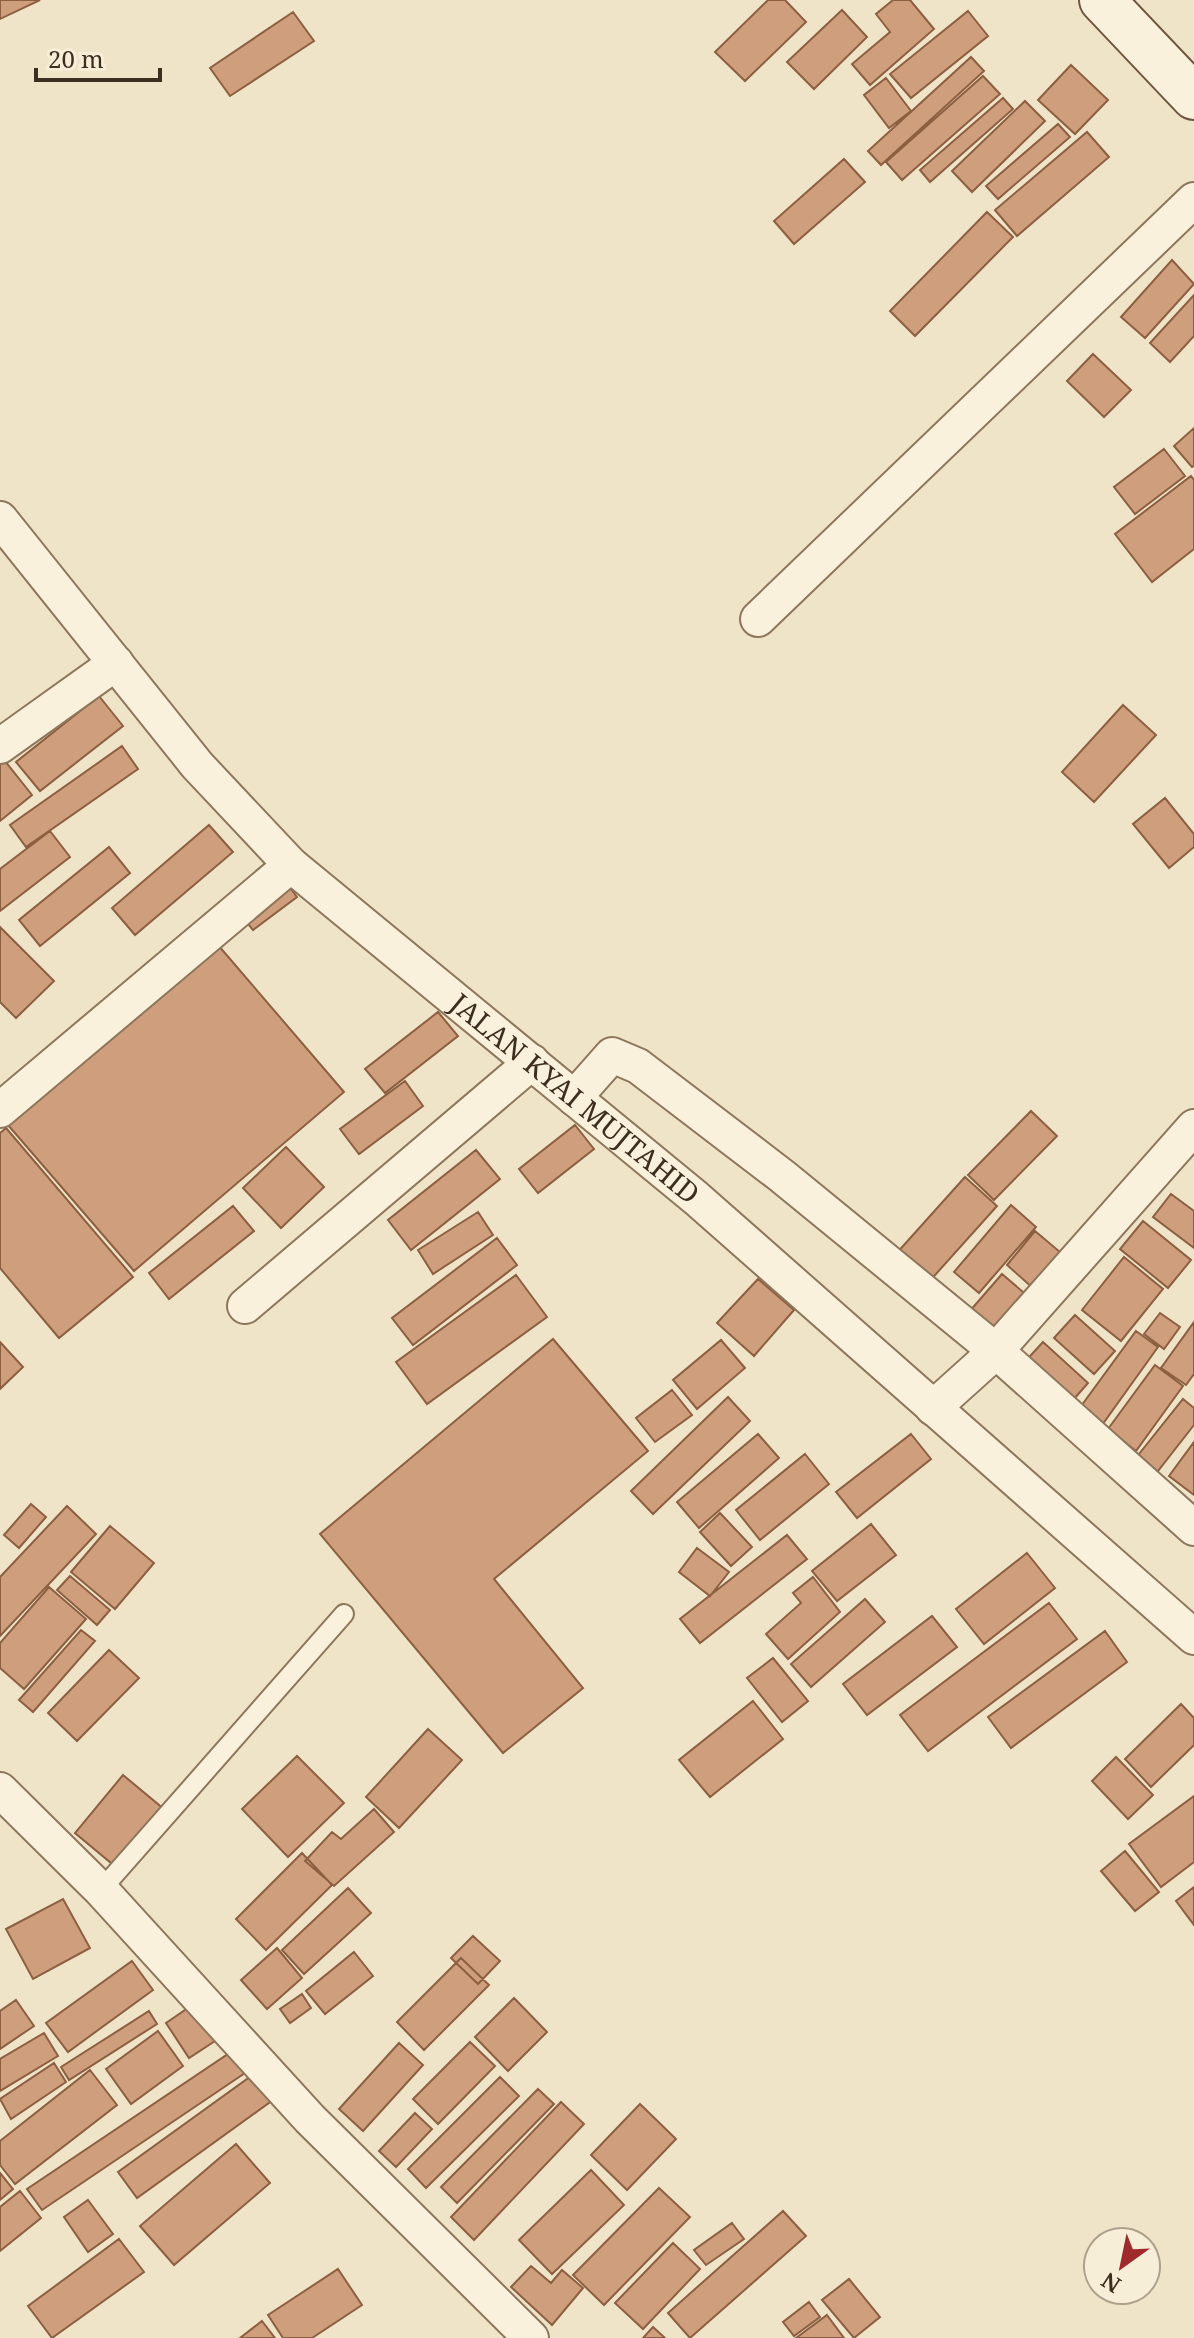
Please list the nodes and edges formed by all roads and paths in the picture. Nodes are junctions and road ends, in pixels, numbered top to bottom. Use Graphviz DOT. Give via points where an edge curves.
graph roads {
  1 [pos="1102,0"];
  2 [pos="1194,97"];
  3 [pos="1194,200"];
  4 [pos="0,519"];
  5 [pos="758,619"];
  6 [pos="116,663"];
  7 [pos="0,746"];
  8 [pos="291,865"];
  9 [pos="532,1062"];
  10 [pos="586,1083"];
  11 [pos="0,1110"];
  12 [pos="1194,1127"];
  13 [pos="245,1306"];
  14 [pos="994,1353"];
  15 [pos="939,1403"];
  16 [pos="1194,1528"];
  17 [pos="344,1614"];
  18 [pos="1194,1637"];
  19 [pos="0,1790"];
  20 [pos="101,1890"];
  21 [pos="531,2338"];
  1 -- 2 [label="street"];
  3 -- 5 [label="street"];
  4 -- 6 [label="street, JALAN KYAI MUJTAHID"];
  6 -- 7 [label="street"];
  6 -- 8 [label="street, JALAN KYAI MUJTAHID" via="197,765"];
  8 -- 9 [label="street, JALAN KYAI MUJTAHID"];
  8 -- 11 [label="street"];
  9 -- 10 [label="street, JALAN KYAI MUJTAHID"];
  9 -- 13 [label="street"];
  10 -- 14 [label="street" via="612,1055 638,1066 782,1176"];
  10 -- 15 [label="street, JALAN KYAI MUJTAHID" via="696,1198"];
  12 -- 14 [label="street"];
  14 -- 15 [label="street"];
  14 -- 16 [label="street"];
  15 -- 18 [label="street, JALAN KYAI MUJTAHID"];
  17 -- 20 [label="lane"];
  19 -- 20 [label="street"];
  20 -- 21 [label="street" via="310,2119"];
}
